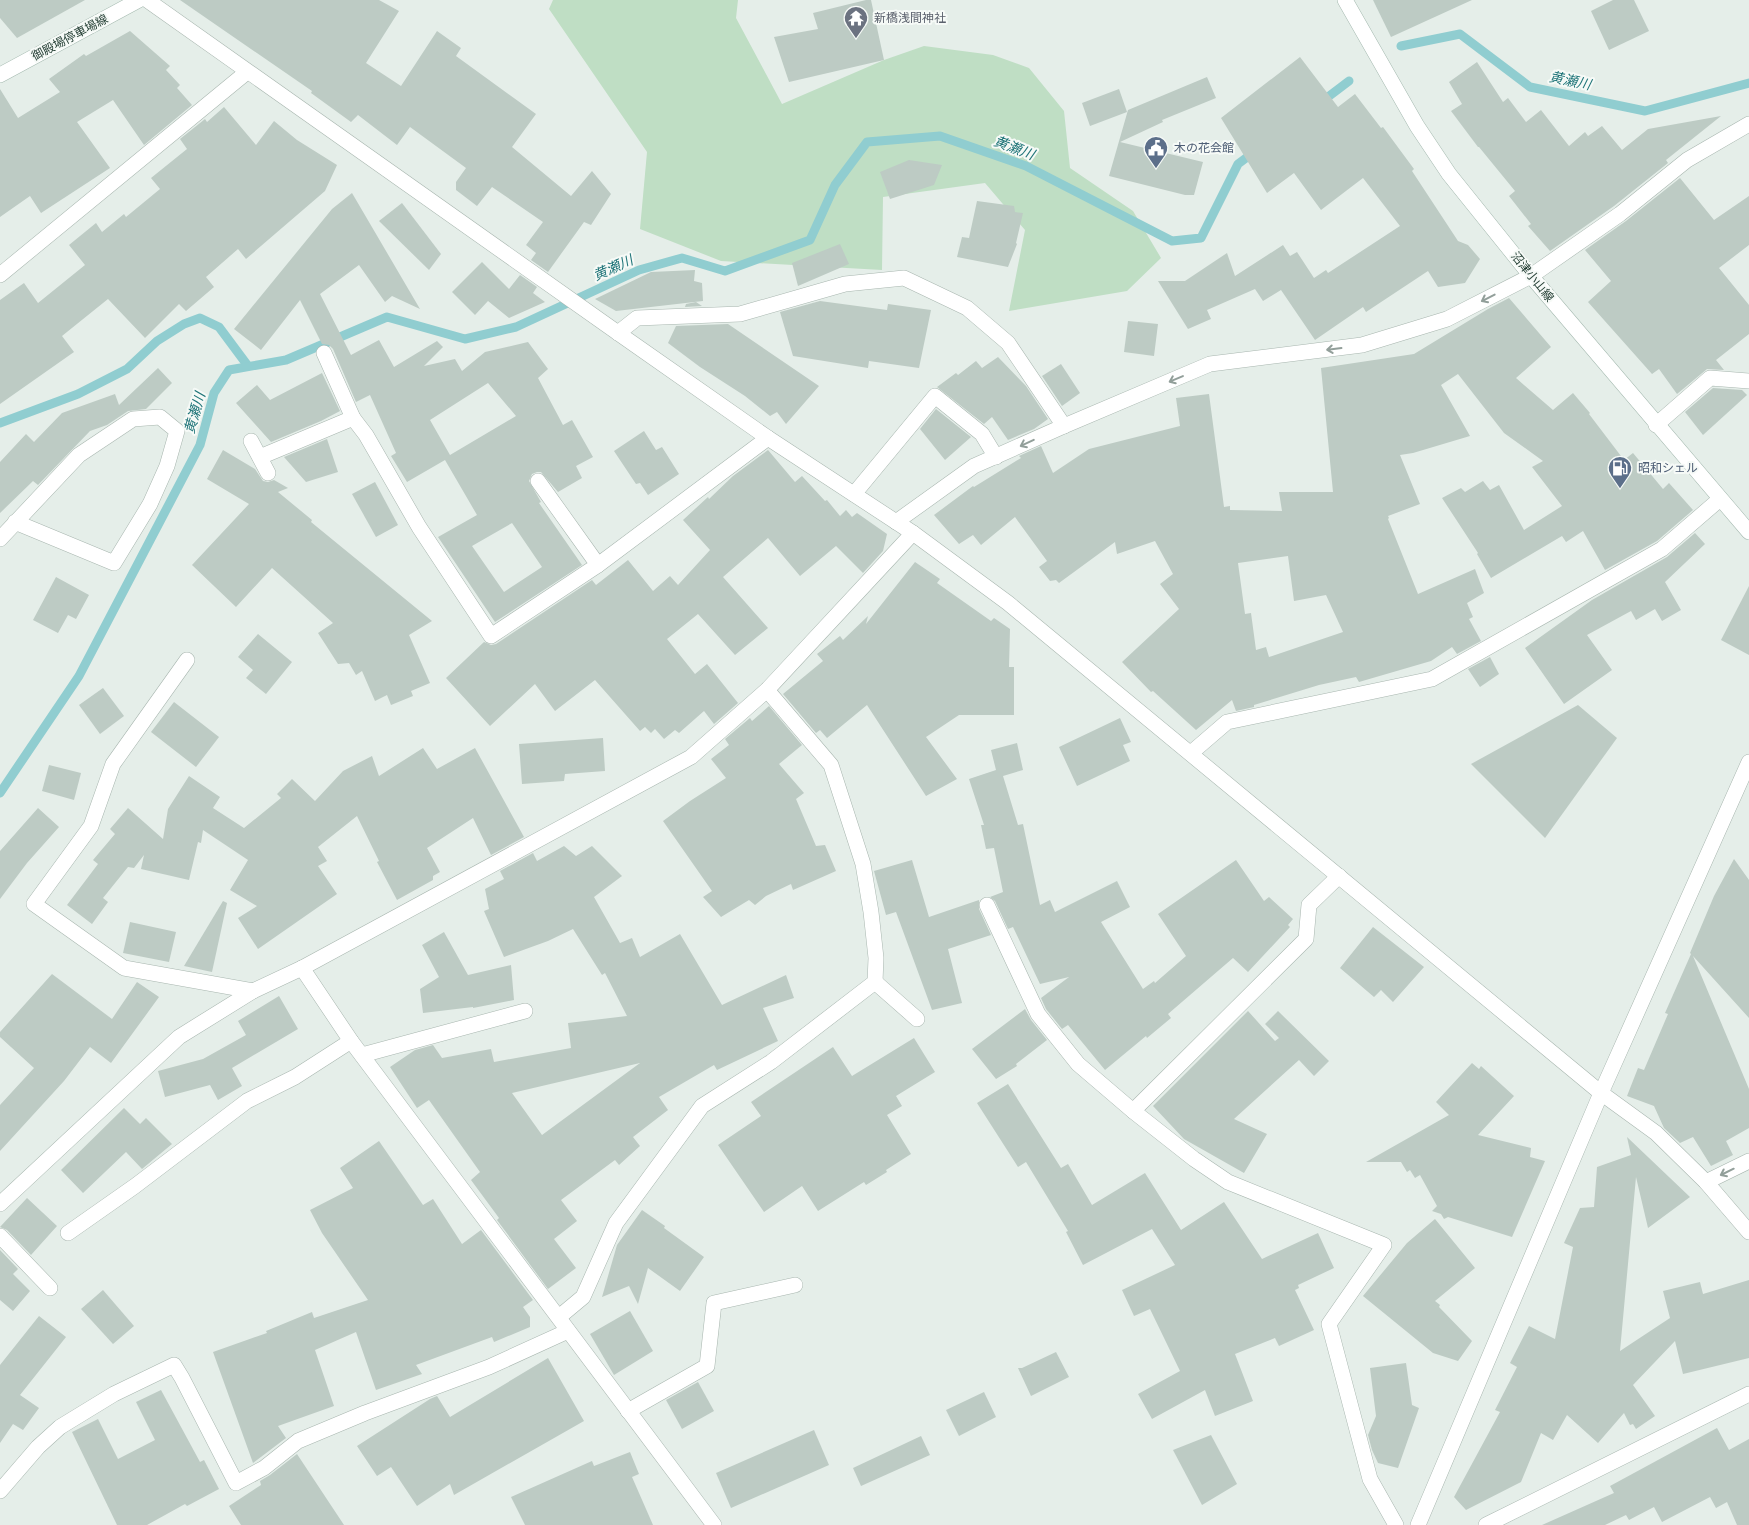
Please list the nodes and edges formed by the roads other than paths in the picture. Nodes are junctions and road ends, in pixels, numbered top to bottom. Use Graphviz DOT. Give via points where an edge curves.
graph roads {
  1 [pos="1345,0"];
  2 [pos="138,1"];
  3 [pos="247,72"];
  4 [pos="0,75"];
  5 [pos="1749,124"];
  6 [pos="0,275"];
  7 [pos="1531,276"];
  8 [pos="618,333"];
  9 [pos="324,353"];
  10 [pos="1749,381"];
  11 [pos="353,418"];
  12 [pos="1656,425"];
  13 [pos="1064,426"];
  14 [pos="768,438"];
  15 [pos="251,441"];
  16 [pos="260,457"];
  17 [pos="996,457"];
  18 [pos="268,473"];
  19 [pos="538,481"];
  20 [pos="854,494"];
  21 [pos="1720,499"];
  22 [pos="15,522"];
  23 [pos="896,522"];
  24 [pos="1749,532"];
  25 [pos="913,533"];
  26 [pos="0,539"];
  27 [pos="598,565"];
  28 [pos="187,660"];
  29 [pos="767,690"];
  30 [pos="1191,753"];
  31 [pos="1749,762"];
  32 [pos="1339,876"];
  33 [pos="987,906"];
  34 [pos="302,968"];
  35 [pos="875,982"];
  36 [pos="253,991"];
  37 [pos="525,1011"];
  38 [pos="917,1019"];
  39 [pos="351,1041"];
  40 [pos="362,1055"];
  41 [pos="1601,1093"];
  42 [pos="1133,1112"];
  43 [pos="1749,1161"];
  44 [pos="1706,1182"];
  45 [pos="0,1204"];
  46 [pos="1749,1232"];
  47 [pos="68,1233"];
  48 [pos="0,1236"];
  49 [pos="795,1284"];
  50 [pos="50,1288"];
  51 [pos="559,1317"];
  52 [pos="568,1331"];
  53 [pos="1749,1394"];
  54 [pos="628,1411"];
  55 [pos="0,1491"];
  56 [pos="714,1525"];
  57 [pos="1396,1525"];
  58 [pos="1418,1525"];
  59 [pos="1486,1525"];
  1 -- 7 [label="street, 沼津小山線" via="1417,126 1449,174"];
  2 -- 3 [label="street"];
  2 -- 4 [label="street, 御殿場停車場線"];
  3 -- 6 [label="street"];
  3 -- 8 [label="street"];
  5 -- 7 [label="street" via="1687,160 1620,214"];
  7 -- 12 [label="street, 沼津小山線"];
  7 -- 13 [label="street, one-way" via="1447,319 1362,345 1210,364"];
  8 -- 13 [label="street" via="637,318 740,314 845,284 904,278 967,308 1008,343"];
  8 -- 14 [label="street"];
  9 -- 11 [label="street"];
  10 -- 12 [label="street" via="1710,378"];
  11 -- 16 [label="street"];
  11 -- 27 [label="street" via="419,527 491,636"];
  12 -- 21 [label="street, 沼津小山線"];
  13 -- 17 [label="street, one-way"];
  14 -- 20 [label="street"];
  14 -- 27 [label="street"];
  15 -- 16 [label="street"];
  16 -- 18 [label="street"];
  17 -- 20 [label="street" via="982,434 935,396"];
  17 -- 23 [label="street" via="974,466"];
  19 -- 27 [label="street"];
  20 -- 23 [label="street"];
  21 -- 24 [label="street, 沼津小山線"];
  21 -- 30 [label="street" via="1662,549 1432,679 1227,722"];
  22 -- 22 [label="street" via="79,455 133,419 160,417 177,431 167,466 150,504 114,562"];
  22 -- 26 [label="street"];
  23 -- 25 [label="street"];
  25 -- 29 [label="street"];
  25 -- 30 [label="street" via="1008,603"];
  28 -- 36 [label="street" via="113,764 91,826 34,904 124,968"];
  29 -- 34 [label="street" via="691,757"];
  29 -- 35 [label="street" via="831,765 863,864 876,958"];
  30 -- 32 [label="street"];
  31 -- 41 [label="street"];
  32 -- 41 [label="street"];
  32 -- 42 [label="street" via="1309,905 1306,939"];
  33 -- 42 [label="street" via="1038,1014 1078,1064"];
  34 -- 36 [label="street"];
  34 -- 39 [label="street"];
  35 -- 38 [label="street"];
  35 -- 51 [label="street" via="771,1062 702,1106 616,1223 583,1297"];
  36 -- 45 [label="street" via="180,1037"];
  37 -- 40 [label="street"];
  39 -- 40 [label="street"];
  39 -- 47 [label="street" via="295,1077 247,1102"];
  40 -- 51 [label="street"];
  41 -- 44 [label="street" via="1656,1133"];
  41 -- 58 [label="street"];
  42 -- 57 [label="street" via="1228,1182 1384,1245 1329,1324 1370,1479"];
  43 -- 44 [label="street, one-way"];
  44 -- 46 [label="street"];
  48 -- 50 [label="street"];
  49 -- 54 [label="street" via="714,1303 707,1366"];
  51 -- 52 [label="street"];
  52 -- 54 [label="street"];
  52 -- 55 [label="street" via="488,1367 365,1412 298,1441 264,1468 236,1483 174,1365 114,1394 60,1426"];
  53 -- 59 [label="street"];
  54 -- 56 [label="street"];
}
